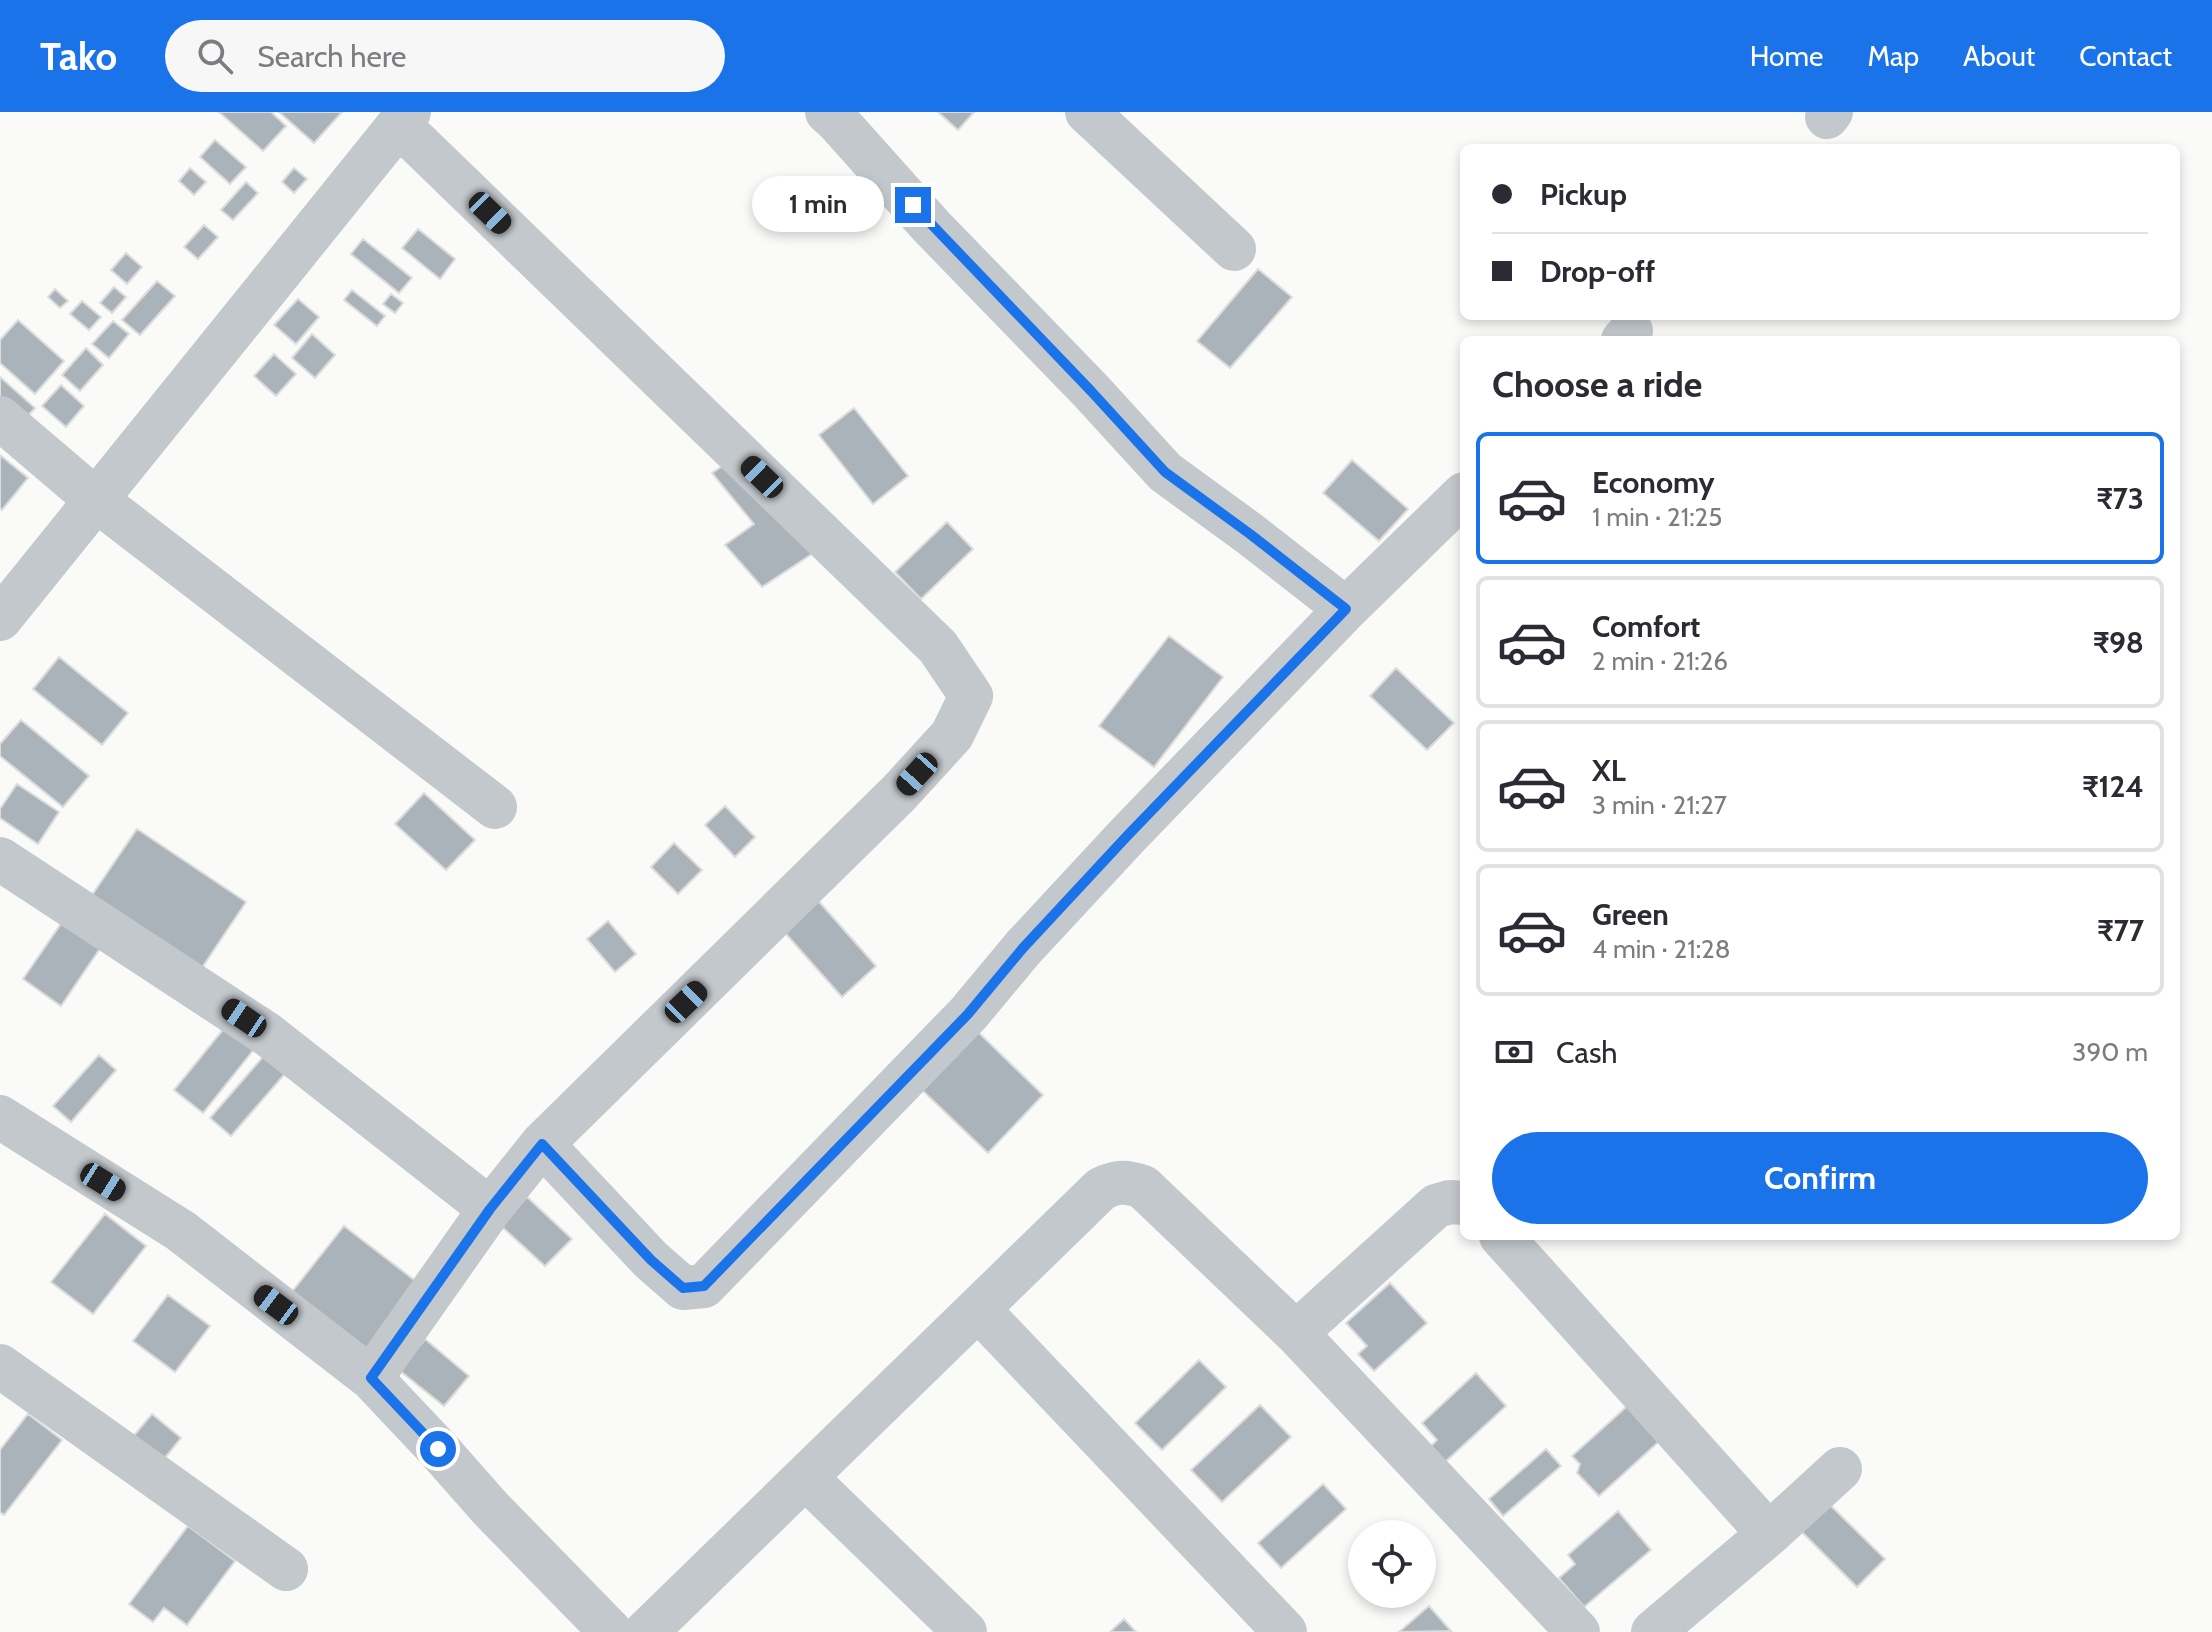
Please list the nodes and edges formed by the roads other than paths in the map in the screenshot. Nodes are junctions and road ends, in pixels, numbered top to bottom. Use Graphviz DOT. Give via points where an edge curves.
graph roads {
  1 [pos="827,112"];
  2 [pos="1087,112"];
  3 [pos="404,119"];
  4 [pos="1234,249"];
  5 [pos="0,418"];
  6 [pos="1460,498"];
  7 [pos="95,499"];
  8 [pos="1346,609"];
  9 [pos="0,619"];
  10 [pos="495,807"];
  11 [pos="0,859"];
  12 [pos="0,1117"];
  13 [pos="542,1144"];
  14 [pos="1460,1203"];
  15 [pos="490,1209"];
  16 [pos="1505,1240"];
  17 [pos="978,1309"];
  18 [pos="1296,1333"];
  19 [pos="0,1366"];
  20 [pos="371,1378"];
  21 [pos="1840,1469"];
  22 [pos="806,1478"];
  23 [pos="1769,1534"];
  24 [pos="286,1569"];
  25 [pos="611,1632"];
  26 [pos="646,1632"];
  27 [pos="965,1632"];
  28 [pos="1285,1632"];
  29 [pos="1578,1632"];
  30 [pos="1653,1632"];
  1 -- 8 [label="street" via="1165,472"];
  2 -- 4 [label="street"];
  3 -- 7 [label="street"];
  3 -- 13 [label="street" via="938,647 971,696 952,735 899,793"];
  5 -- 7 [label="street"];
  6 -- 8 [label="street"];
  7 -- 9 [label="street"];
  7 -- 10 [label="street"];
  8 -- 13 [label="street" via="1118,846 968,1014 704,1286 683,1288 651,1260"];
  11 -- 15 [label="street" via="267,1034"];
  12 -- 20 [label="street" via="181,1231"];
  13 -- 15 [label="street"];
  14 -- 18 [label="street" via="1436,1206"];
  15 -- 20 [label="street"];
  16 -- 23 [label="street"];
  17 -- 18 [label="street" via="1101,1189 1127,1182 1143,1187"];
  17 -- 22 [label="street"];
  17 -- 28 [label="street"];
  18 -- 29 [label="street"];
  19 -- 24 [label="street"];
  20 -- 25 [label="street"];
  21 -- 23 [label="street"];
  22 -- 26 [label="street"];
  22 -- 27 [label="street"];
  23 -- 30 [label="street"];
}
